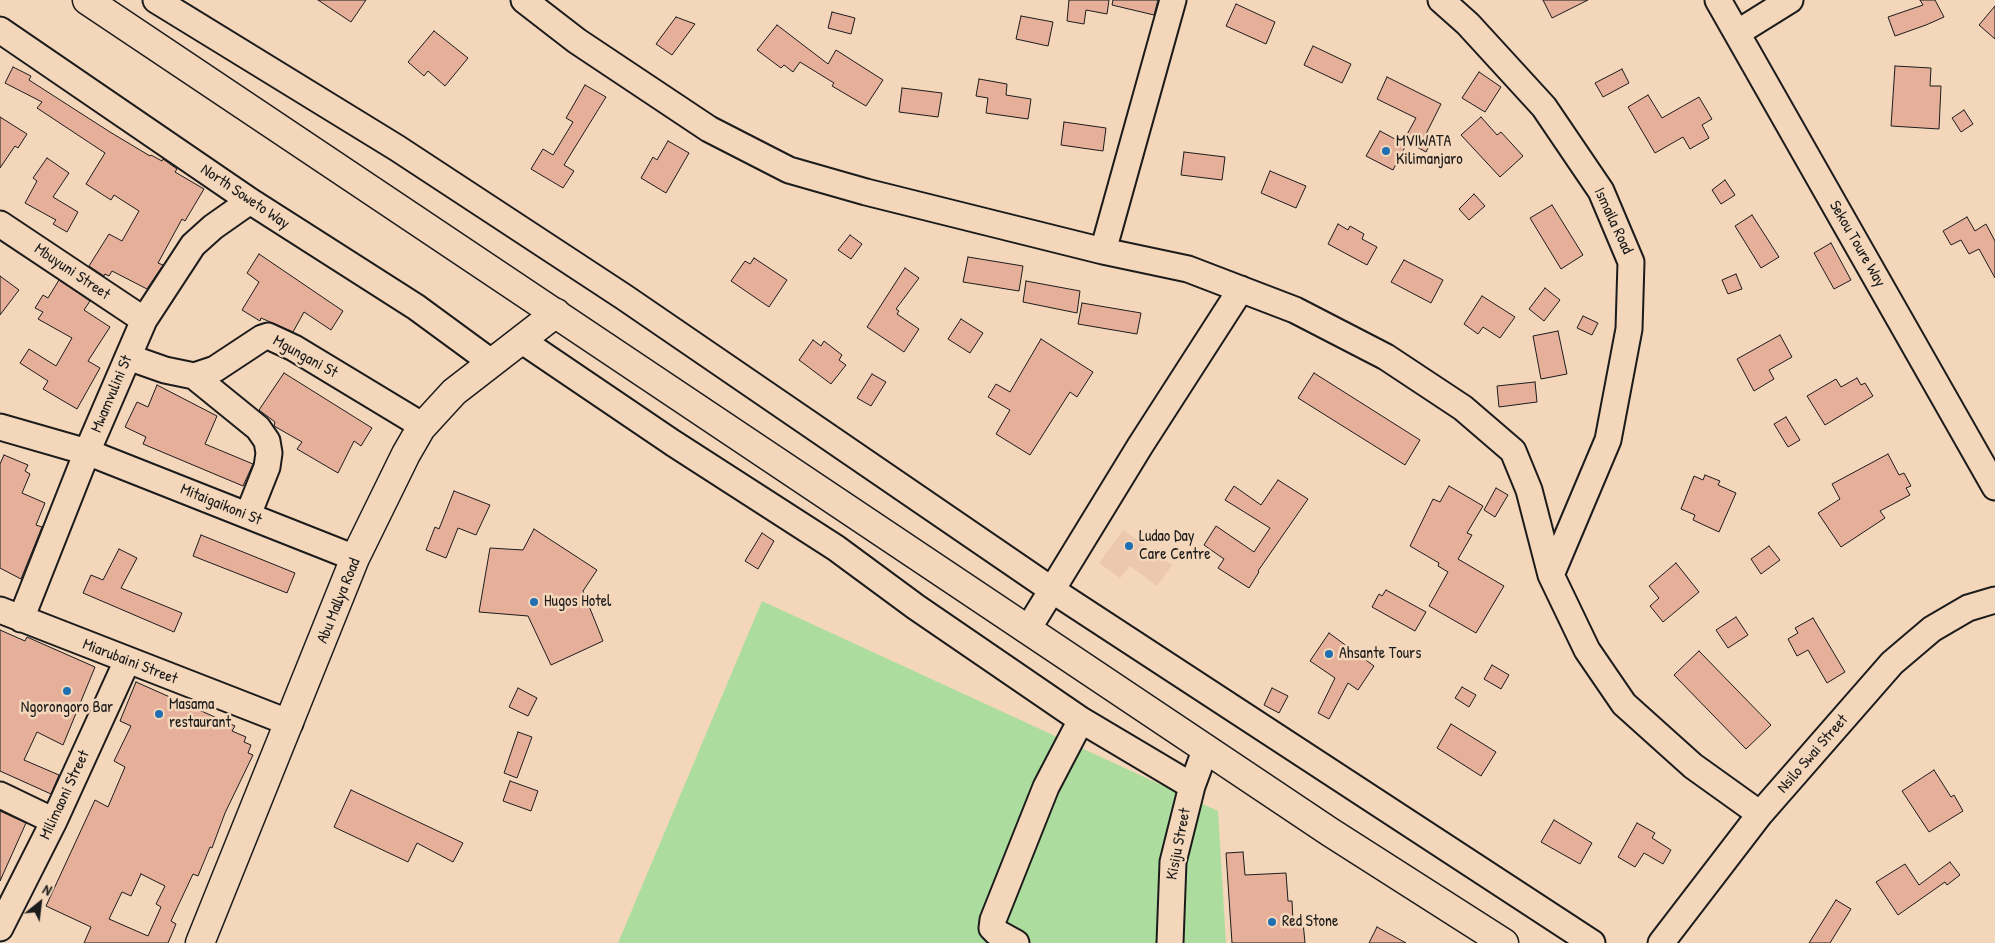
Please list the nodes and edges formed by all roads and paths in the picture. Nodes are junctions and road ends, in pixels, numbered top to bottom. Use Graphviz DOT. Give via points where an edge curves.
graph roads {
  1 [pos="87,0"];
  2 [pos="156,0"];
  3 [pos="524,0"];
  4 [pos="1173,0"];
  5 [pos="1441,0"];
  6 [pos="1718,0"];
  7 [pos="1790,0"];
  8 [pos="0,30"];
  9 [pos="1737,32"];
  10 [pos="250,200"];
  11 [pos="0,224"];
  12 [pos="1102,251"];
  13 [pos="1241,290"];
  14 [pos="556,313"];
  15 [pos="144,320"];
  16 [pos="520,340"];
  17 [pos="128,357"];
  18 [pos="491,362"];
  19 [pos="194,376"];
  20 [pos="423,426"];
  21 [pos="0,428"];
  22 [pos="87,452"];
  23 [pos="1995,487"];
  24 [pos="248,515"];
  25 [pos="355,558"];
  26 [pos="1551,575"];
  27 [pos="1052,590"];
  28 [pos="1995,600"];
  29 [pos="10,614"];
  30 [pos="1028,628"];
  31 [pos="127,660"];
  32 [pos="1082,720"];
  33 [pos="290,723"];
  34 [pos="1206,748"];
  35 [pos="1192,786"];
  36 [pos="0,795"];
  37 [pos="1760,814"];
  38 [pos="54,821"];
  39 [pos="0,928"];
  40 [pos="200,943"];
  41 [pos="1016,943"];
  42 [pos="1170,943"];
  43 [pos="1504,943"];
  44 [pos="1592,943"];
  45 [pos="1661,943"];
  1 -- 14 [label="main road"];
  2 -- 27 [label="street" via="397,148 616,292"];
  3 -- 12 [label="street" via="577,41 709,129 789,170"];
  4 -- 12 [label="street"];
  5 -- 26 [label="street, Ismaila Road" via="1468,24 1544,107 1601,191 1631,262 1629,329 1608,440"];
  6 -- 9 [label="street, Sekou Toure Way"];
  7 -- 9 [label="street"];
  8 -- 10 [label="street, North Soweto Way"];
  9 -- 23 [label="street, Sekou Toure Way"];
  10 -- 15 [label="street, Mwamvulini St" via="194,245"];
  10 -- 18 [label="street, North Soweto Way" via="416,308"];
  11 -- 15 [label="street, Mbuyuni Street"];
  12 -- 13 [label="street" via="1188,269"];
  13 -- 26 [label="street" via="1295,310 1386,357 1464,408 1513,451 1529,490"];
  13 -- 27 [label="street"];
  14 -- 16 [label="main road, Abu Mallya Road"];
  14 -- 30 [label="main road"];
  15 -- 17 [label="street, Mwamvulini St"];
  16 -- 18 [label="main road, Abu Mallya Road"];
  16 -- 32 [label="street" via="836,548 916,607"];
  17 -- 19 [label="street"];
  17 -- 22 [label="street, Mwamvulini St"];
  18 -- 20 [label="main road, Abu Mallya Road" via="454,392"];
  19 -- 20 [label="street, Mgungani St" via="215,369 268,336 294,348"];
  19 -- 24 [label="street" via="258,428 267,441 267,467"];
  20 -- 25 [label="main road, Abu Mallya Road"];
  21 -- 22 [label="street, Mitaigaikoni St"];
  22 -- 24 [label="street, Mitaigaikoni St"];
  22 -- 29 [label="street, Mwamvulini St"];
  24 -- 25 [label="street, Mitaigaikoni St"];
  25 -- 33 [label="main road, Abu Mallya Road"];
  26 -- 37 [label="street" via="1586,650 1624,704 1693,766"];
  27 -- 30 [label="street"];
  27 -- 44 [label="street"];
  28 -- 37 [label="street, Nsilo Swai Street" via="1968,608 1932,629 1892,663"];
  29 -- 31 [label="street, Miarubaini Street"];
  30 -- 34 [label="main road"];
  31 -- 33 [label="street, Miarubaini Street"];
  31 -- 38 [label="street, Milimaoni Street"];
  32 -- 35 [label="street"];
  32 -- 41 [label="street" via="1046,787 993,920 992,928"];
  33 -- 40 [label="main road, Abu Mallya Road"];
  34 -- 35 [label="street, Kisiju Street"];
  34 -- 43 [label="main road"];
  35 -- 42 [label="street, Kisiju Street" via="1173,862"];
  36 -- 38 [label="street"];
  37 -- 45 [label="street, Nsilo Swai Street"];
  38 -- 39 [label="street, Milimaoni Street"];
}
